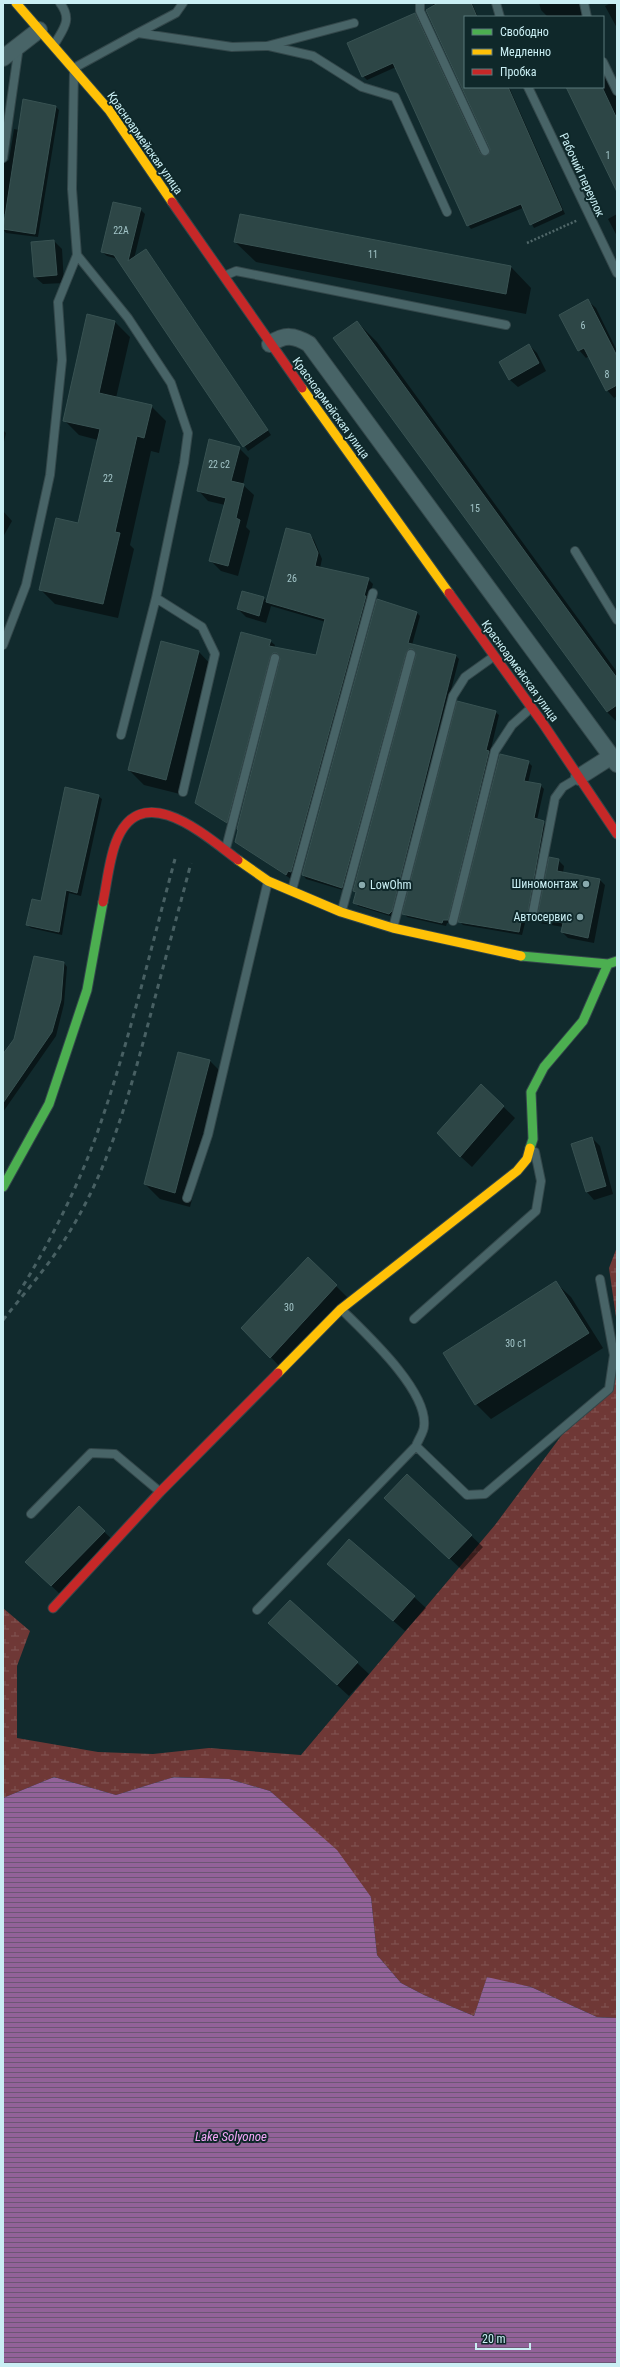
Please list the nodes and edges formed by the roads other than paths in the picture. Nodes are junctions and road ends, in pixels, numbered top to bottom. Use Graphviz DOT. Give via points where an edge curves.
graph roads {
  1 [pos="16,3"];
  2 [pos="60,3"];
  3 [pos="183,3"];
  4 [pos="420,3"];
  5 [pos="496,3"];
  6 [pos="584,3"];
  7 [pos="500,16"];
  8 [pos="587,16"];
  9 [pos="354,23"];
  10 [pos="39,30"];
  11 [pos="138,33"];
  12 [pos="19,45"];
  13 [pos="54,46"];
  14 [pos="267,46"];
  15 [pos="3,58"];
  16 [pos="604,64"];
  17 [pos="74,68"];
  18 [pos="528,88"];
  19 [pos="617,91"];
  20 [pos="485,152"];
  21 [pos="3,158"];
  22 [pos="447,212"];
  23 [pos="77,255"];
  24 [pos="617,273"];
  25 [pos="223,276"];
  26 [pos="506,325"];
  27 [pos="270,344"];
  28 [pos="575,551"];
  29 [pos="373,594"];
  30 [pos="156,598"];
  31 [pos="617,620"];
  32 [pos="3,646"];
  33 [pos="411,654"];
  34 [pos="495,656"];
  35 [pos="275,658"];
  36 [pos="531,707"];
  37 [pos="121,735"];
  38 [pos="615,757"];
  39 [pos="579,777"];
  40 [pos="183,792"];
  41 [pos="617,834"];
  42 [pos="226,848"];
  43 [pos="268,881"];
  44 [pos="292,891"];
  45 [pos="341,912"];
  46 [pos="533,912"];
  47 [pos="453,921"];
  48 [pos="393,928"];
  49 [pos="617,961"];
  50 [pos="608,964"];
  51 [pos="533,1139"];
  52 [pos="3,1186"];
  53 [pos="187,1198"];
  54 [pos="600,1279"];
  55 [pos="341,1309"];
  56 [pos="414,1320"];
  57 [pos="416,1446"];
  58 [pos="160,1492"];
  59 [pos="31,1514"];
  60 [pos="53,1608"];
  61 [pos="258,1610"];
  1 -- 10 [label="street, Красноармейская улица"];
  2 -- 13 [label="lane" via="66,10 67,18"];
  3 -- 11 [label="lane" via="176,12"];
  4 -- 20 [label="lane" via="420,11"];
  5 -- 7 [label="lane"];
  6 -- 8 [label="lane"];
  9 -- 14 [label="lane"];
  10 -- 12 [label="street"];
  10 -- 13 [label="street, Красноармейская улица"];
  11 -- 14 [label="lane" via="232,47"];
  11 -- 17 [label="lane"];
  12 -- 15 [label="street"];
  12 -- 21 [label="lane"];
  13 -- 17 [label="street, Красноармейская улица"];
  14 -- 22 [label="lane" via="313,56 362,87 395,97"];
  16 -- 19 [label="lane"];
  17 -- 23 [label="lane" via="72,189"];
  17 -- 25 [label="street, Красноармейская улица" via="109,110"];
  18 -- 24 [label="lane, Рабочий переулок"];
  23 -- 30 [label="lane" via="128,318 171,383 188,433"];
  23 -- 32 [label="lane" via="58,302 62,360 50,475 26,585"];
  25 -- 26 [label="lane" via="236,271"];
  25 -- 27 [label="street, Красноармейская улица"];
  27 -- 34 [label="street, Красноармейская улица"];
  27 -- 38 [label="street" via="280,337 296,336 309,344"];
  28 -- 31 [label="lane"];
  29 -- 44 [label="lane"];
  30 -- 37 [label="lane"];
  30 -- 40 [label="lane" via="202,627 215,654"];
  33 -- 45 [label="lane"];
  34 -- 36 [label="street, Красноармейская улица"];
  34 -- 48 [label="lane" via="465,677 453,696"];
  35 -- 42 [label="lane"];
  36 -- 39 [label="street, Красноармейская улица"];
  36 -- 47 [label="lane" via="512,725 495,751"];
  38 -- 39 [label="street"];
  39 -- 41 [label="street, Красноармейская улица"];
  39 -- 46 [label="lane" via="563,787 555,798"];
  42 -- 43 [label="street"];
  42 -- 52 [label="street" via="184,820 166,814 151,812 138,815 127,822 116,842 88,990 49,1104"];
  43 -- 44 [label="street"];
  43 -- 53 [label="lane" via="208,1135"];
  44 -- 45 [label="street"];
  45 -- 48 [label="street"];
  48 -- 50 [label="street" via="521,956"];
  49 -- 50 [label="street"];
  50 -- 51 [label="street" via="583,1021 544,1067 531,1092"];
  51 -- 55 [label="street" via="527,1160 517,1172"];
  51 -- 56 [label="lane" via="541,1181 536,1211"];
  54 -- 57 [label="lane" via="614,1355 609,1388 485,1494 466,1495"];
  55 -- 57 [label="lane" via="385,1352 420,1402 424,1426"];
  55 -- 58 [label="street"];
  57 -- 61 [label="lane"];
  58 -- 59 [label="lane" via="115,1454 91,1453"];
  58 -- 60 [label="street"];
}
